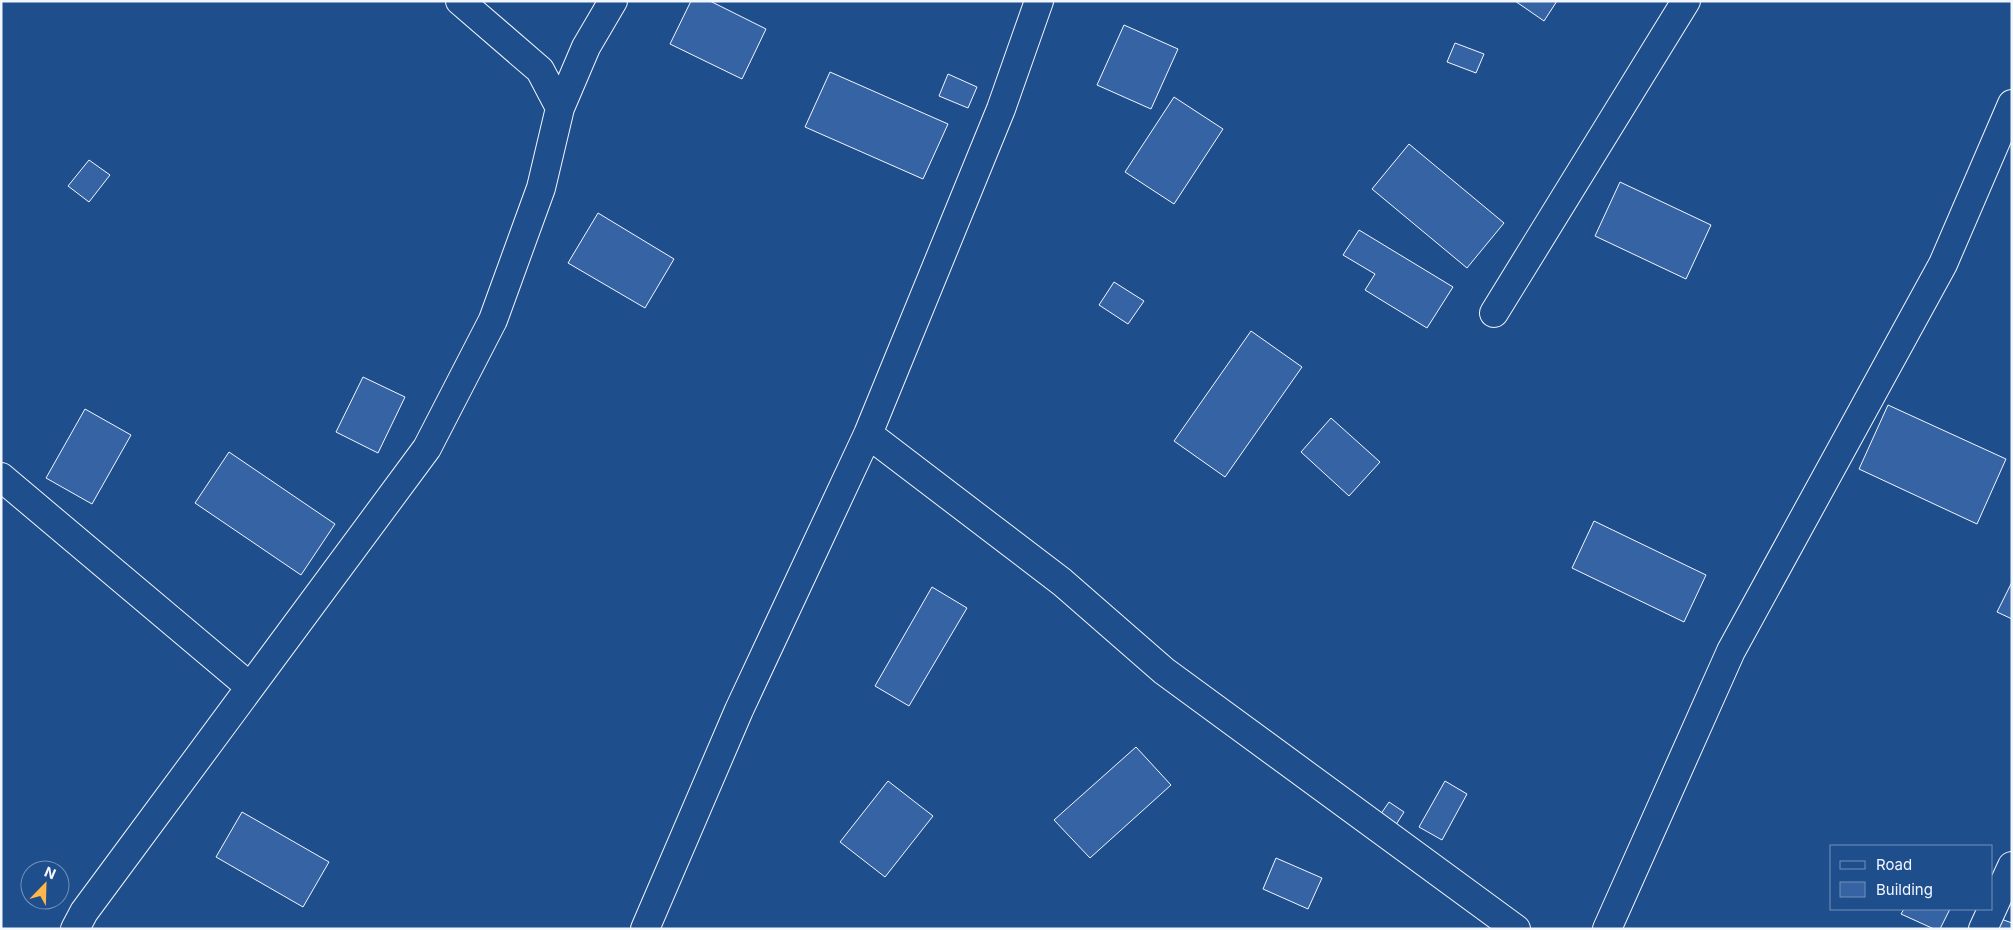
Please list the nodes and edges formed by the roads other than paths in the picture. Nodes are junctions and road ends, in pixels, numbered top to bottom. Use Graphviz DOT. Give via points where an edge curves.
graph roads {
  1 [pos="460,1"];
  2 [pos="613,1"];
  3 [pos="1039,1"];
  4 [pos="1686,1"];
  5 [pos="2012,104"];
  6 [pos="560,108"];
  7 [pos="1494,313"];
  8 [pos="868,434"];
  9 [pos="1,477"];
  10 [pos="249,686"];
  11 [pos="2012,866"];
  12 [pos="1993,907"];
  13 [pos="1992,910"];
  14 [pos="75,929"];
  15 [pos="645,929"];
  16 [pos="1516,929"];
  17 [pos="1607,929"];
  18 [pos="1983,929"];
  1 -- 6 [label="street" via="540,70"];
  2 -- 6 [label="street" via="586,47"];
  3 -- 8 [label="street" via="1001,109"];
  4 -- 7 [label="street"];
  5 -- 17 [label="street" via="1943,264 1730,650"];
  6 -- 10 [label="street" via="541,188 493,320 427,448"];
  8 -- 15 [label="street" via="740,710"];
  8 -- 16 [label="street" via="1062,582 1164,672"];
  9 -- 10 [label="street"];
  10 -- 14 [label="street" via="84,912"];
  11 -- 12 [label="street"];
  13 -- 18 [label="street"];
}
